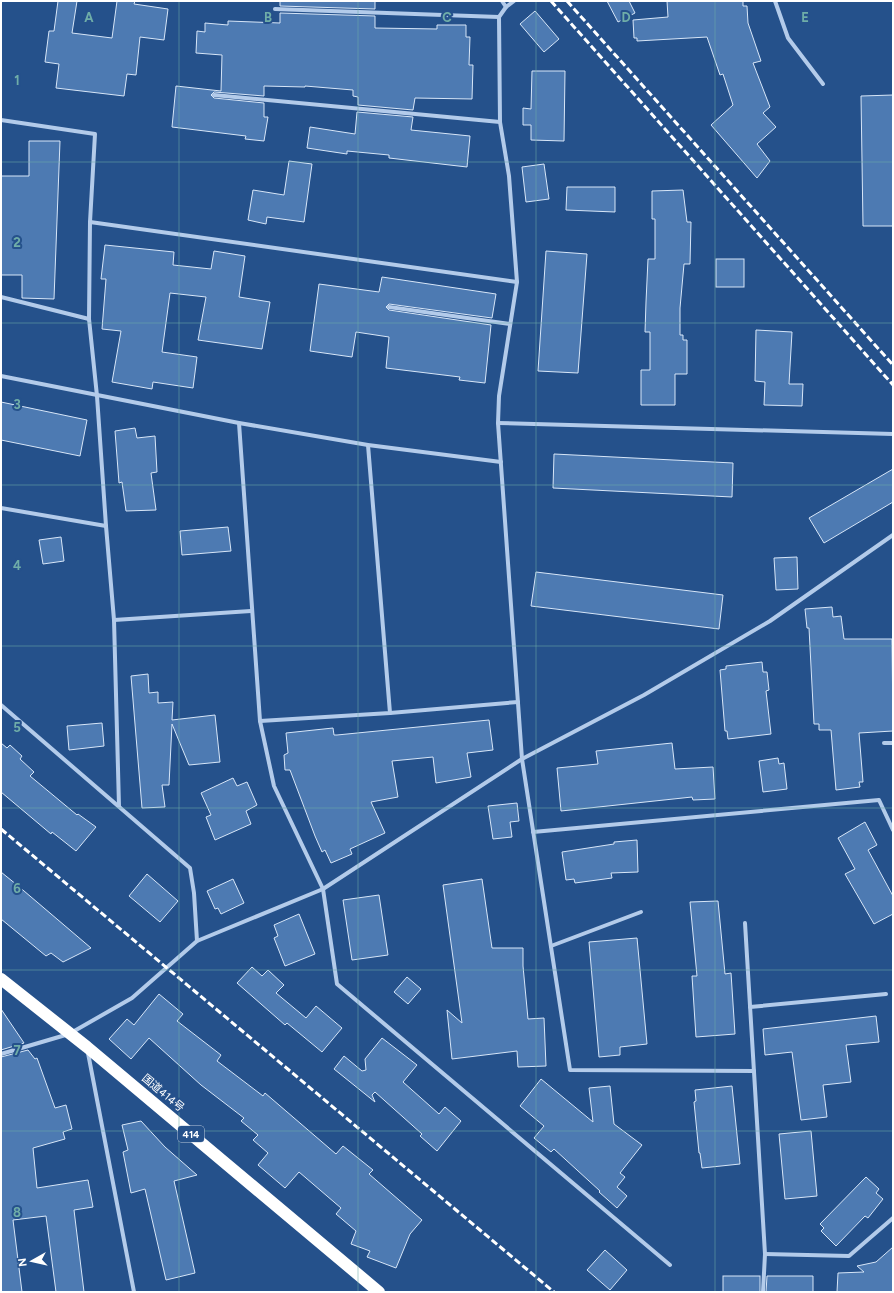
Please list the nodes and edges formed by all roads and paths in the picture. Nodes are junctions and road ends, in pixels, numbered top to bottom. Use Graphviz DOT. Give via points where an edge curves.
graph roads {
  1 [pos="502,1"];
  2 [pos="514,1"];
  3 [pos="775,1"];
  4 [pos="506,7"];
  5 [pos="275,9"];
  6 [pos="499,17"];
  7 [pos="823,84"];
  8 [pos="214,94"];
  9 [pos="1,120"];
  10 [pos="500,122"];
  11 [pos="90,222"];
  12 [pos="517,282"];
  13 [pos="1,297"];
  14 [pos="389,308"];
  15 [pos="89,318"];
  16 [pos="510,324"];
  17 [pos="1,376"];
  18 [pos="97,396"];
  19 [pos="239,423"];
  20 [pos="498,423"];
  21 [pos="893,434"];
  22 [pos="368,445"];
  23 [pos="501,462"];
  24 [pos="1,508"];
  25 [pos="106,526"];
  26 [pos="893,535"];
  27 [pos="251,611"];
  28 [pos="114,620"];
  29 [pos="518,702"];
  30 [pos="1,705"];
  31 [pos="390,713"];
  32 [pos="260,721"];
  33 [pos="884,743"];
  34 [pos="893,743"];
  35 [pos="522,759"];
  36 [pos="119,806"];
  37 [pos="893,830"];
  38 [pos="533,832"];
  39 [pos="323,889"];
  40 [pos="641,912"];
  41 [pos="745,923"];
  42 [pos="197,941"];
  43 [pos="551,946"];
  44 [pos="1,979"];
  45 [pos="886,994"];
  46 [pos="750,1008"];
  47 [pos="69,1034"];
  48 [pos="87,1047"];
  49 [pos="1,1054"];
  50 [pos="754,1071"];
  51 [pos="893,1218"];
  52 [pos="765,1254"];
  53 [pos="670,1265"];
  54 [pos="134,1292"];
  55 [pos="379,1292"];
  56 [pos="763,1292"];
  1 -- 4 [label="street"];
  2 -- 4 [label="street"];
  3 -- 7 [label="street" via="788,38"];
  4 -- 6 [label="street"];
  5 -- 6 [label="street"];
  6 -- 10 [label="street"];
  8 -- 10 [label="street"];
  9 -- 11 [label="street" via="95,134"];
  10 -- 12 [label="street" via="509,176"];
  11 -- 12 [label="street"];
  11 -- 15 [label="street"];
  12 -- 16 [label="street"];
  13 -- 15 [label="street"];
  14 -- 16 [label="street"];
  15 -- 18 [label="street"];
  16 -- 20 [label="street" via="499,396"];
  17 -- 18 [label="street"];
  18 -- 19 [label="street"];
  18 -- 25 [label="street"];
  19 -- 22 [label="street"];
  19 -- 27 [label="street"];
  20 -- 21 [label="street"];
  20 -- 23 [label="street"];
  22 -- 23 [label="street"];
  22 -- 31 [label="street"];
  23 -- 29 [label="street"];
  24 -- 25 [label="street"];
  25 -- 28 [label="street"];
  26 -- 35 [label="street" via="770,621 644,695"];
  27 -- 28 [label="street"];
  27 -- 32 [label="street"];
  28 -- 36 [label="street"];
  29 -- 31 [label="street"];
  29 -- 35 [label="street"];
  30 -- 36 [label="street"];
  31 -- 32 [label="street"];
  32 -- 39 [label="street" via="274,786"];
  33 -- 34 [label="street"];
  35 -- 38 [label="street"];
  35 -- 39 [label="street"];
  36 -- 42 [label="street" via="190,868"];
  37 -- 38 [label="street" via="879,800"];
  38 -- 43 [label="street"];
  39 -- 42 [label="street"];
  39 -- 53 [label="street" via="337,984"];
  40 -- 43 [label="street"];
  41 -- 46 [label="street"];
  42 -- 47 [label="street" via="132,998"];
  43 -- 50 [label="street" via="570,1070"];
  44 -- 47 [label="highway, 国道414号 / 414"];
  45 -- 46 [label="street"];
  46 -- 50 [label="street"];
  47 -- 48 [label="highway, 国道414号 / 414"];
  47 -- 49 [label="street"];
  48 -- 54 [label="street"];
  48 -- 55 [label="highway, 国道414号 / 414"];
  50 -- 52 [label="street"];
  51 -- 52 [label="street" via="849,1256"];
  52 -- 56 [label="street"];
}
